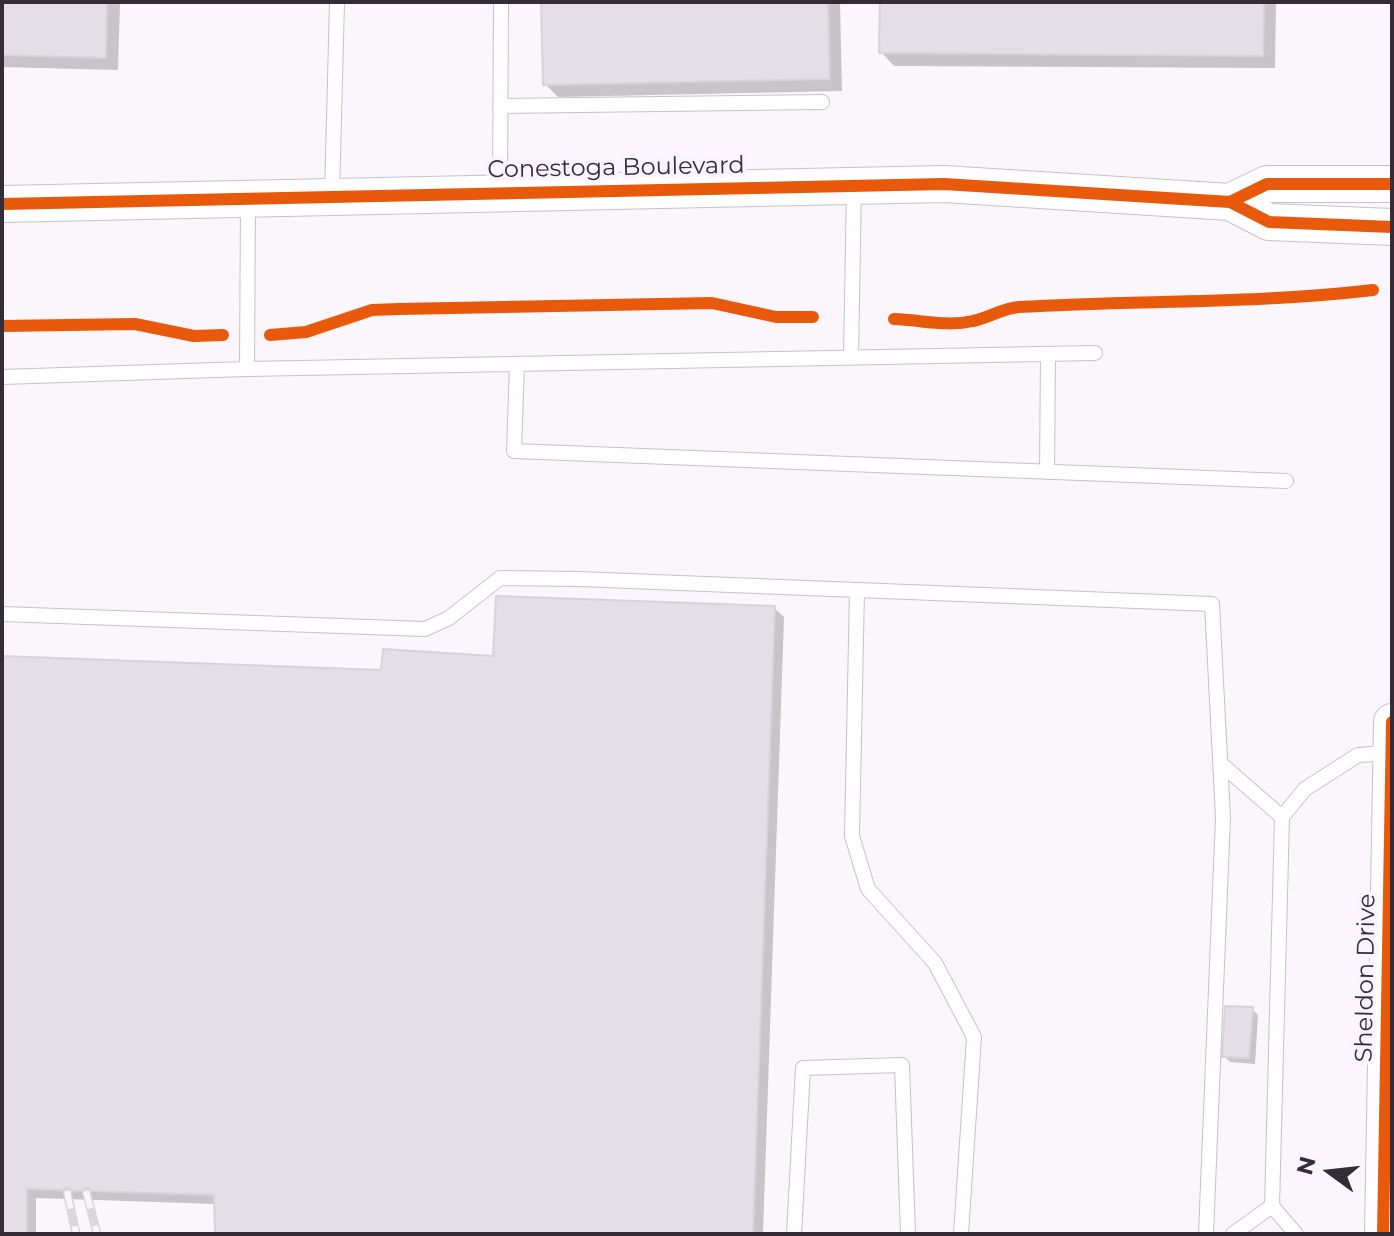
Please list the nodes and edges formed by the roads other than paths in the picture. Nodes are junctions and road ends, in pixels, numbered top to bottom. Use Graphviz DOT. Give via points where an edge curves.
graph roads {
  1 [pos="337,2"];
  2 [pos="501,2"];
  3 [pos="822,102"];
  4 [pos="500,106"];
  5 [pos="1392,184"];
  6 [pos="854,185"];
  7 [pos="500,193"];
  8 [pos="332,197"];
  9 [pos="248,199"];
  10 [pos="1230,202"];
  11 [pos="2,204"];
  12 [pos="1392,227"];
  13 [pos="1095,353"];
  14 [pos="1048,354"];
  15 [pos="851,358"];
  16 [pos="517,364"];
  17 [pos="247,369"];
  18 [pos="2,377"];
  19 [pos="1047,472"];
  20 [pos="1286,481"];
  21 [pos="857,590"];
  22 [pos="2,614"];
  23 [pos="1391,738"];
  24 [pos="1220,763"];
  25 [pos="1282,817"];
  26 [pos="1272,1206"];
  27 [pos="794,1234"];
  28 [pos="908,1234"];
  29 [pos="961,1234"];
  30 [pos="1206,1234"];
  31 [pos="1233,1234"];
  32 [pos="1296,1234"];
  33 [pos="1383,1234"];
  1 -- 8 [label="lane"];
  2 -- 4 [label="lane"];
  3 -- 4 [label="lane"];
  4 -- 7 [label="lane"];
  5 -- 10 [label="street, Conestoga Boulevard" via="1267,184"];
  6 -- 7 [label="street, Conestoga Boulevard"];
  6 -- 10 [label="street, Conestoga Boulevard" via="944,184"];
  6 -- 15 [label="lane"];
  7 -- 8 [label="street, Conestoga Boulevard"];
  8 -- 9 [label="street, Conestoga Boulevard"];
  9 -- 11 [label="street, Conestoga Boulevard"];
  9 -- 17 [label="lane"];
  10 -- 12 [label="street, Conestoga Boulevard" via="1269,222"];
  13 -- 14 [label="lane"];
  14 -- 15 [label="lane"];
  14 -- 19 [label="lane"];
  15 -- 16 [label="lane"];
  16 -- 17 [label="lane"];
  16 -- 19 [label="lane" via="514,451"];
  17 -- 18 [label="lane"];
  19 -- 20 [label="lane"];
  21 -- 22 [label="lane" via="500,578 449,618 425,629"];
  21 -- 24 [label="lane" via="1212,604"];
  21 -- 29 [label="lane" via="852,836 868,889 935,963 974,1037"];
  23 -- 25 [label="lane" via="1305,789"];
  23 -- 33 [label="street, Sheldon Drive"];
  24 -- 25 [label="lane"];
  24 -- 30 [label="lane" via="1223,817"];
  25 -- 26 [label="lane"];
  26 -- 31 [label="lane"];
  26 -- 32 [label="lane"];
  27 -- 28 [label="lane" via="803,1068 902,1065"];
}
